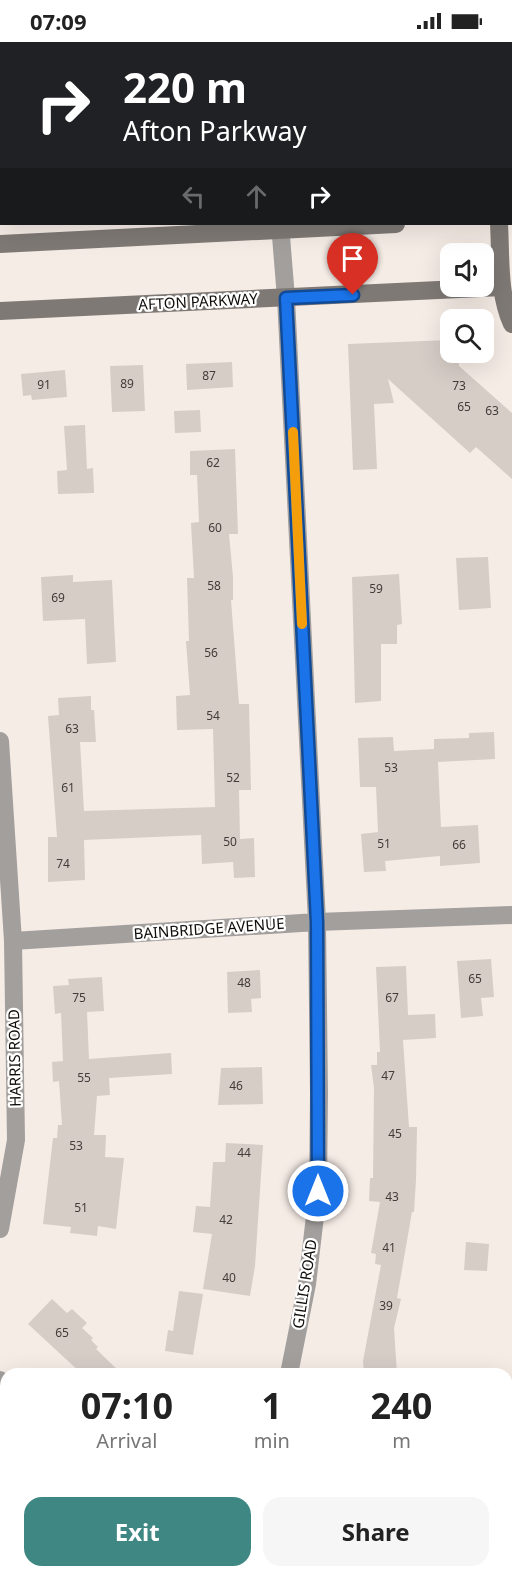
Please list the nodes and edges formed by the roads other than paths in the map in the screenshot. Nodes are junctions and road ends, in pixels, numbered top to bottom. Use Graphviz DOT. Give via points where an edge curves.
graph roads {
  1 [pos="357,225"];
  2 [pos="500,225"];
  3 [pos="280,227"];
  4 [pos="0,244"];
  5 [pos="502,287"];
  6 [pos="286,298"];
  7 [pos="0,311"];
  8 [pos="512,324"];
  9 [pos="0,741"];
  10 [pos="512,915"];
  11 [pos="317,922"];
  12 [pos="13,941"];
  13 [pos="0,1229"];
  14 [pos="290,1368"];
  1 -- 3 [label="street"];
  2 -- 5 [label="street"];
  3 -- 4 [label="street"];
  3 -- 6 [label="street, GILLIS ROAD"];
  5 -- 6 [label="street, AFTON PARKWAY"];
  5 -- 8 [label="street"];
  6 -- 7 [label="street, AFTON PARKWAY"];
  6 -- 11 [label="street, GILLIS ROAD"];
  9 -- 12 [label="street, HARRIS ROAD"];
  10 -- 11 [label="street, BAINBRIDGE AVENUE"];
  11 -- 12 [label="street, BAINBRIDGE AVENUE"];
  11 -- 14 [label="street, GILLIS ROAD" via="318,1191 307,1284"];
  12 -- 13 [label="street, HARRIS ROAD" via="16,1140"];
}
